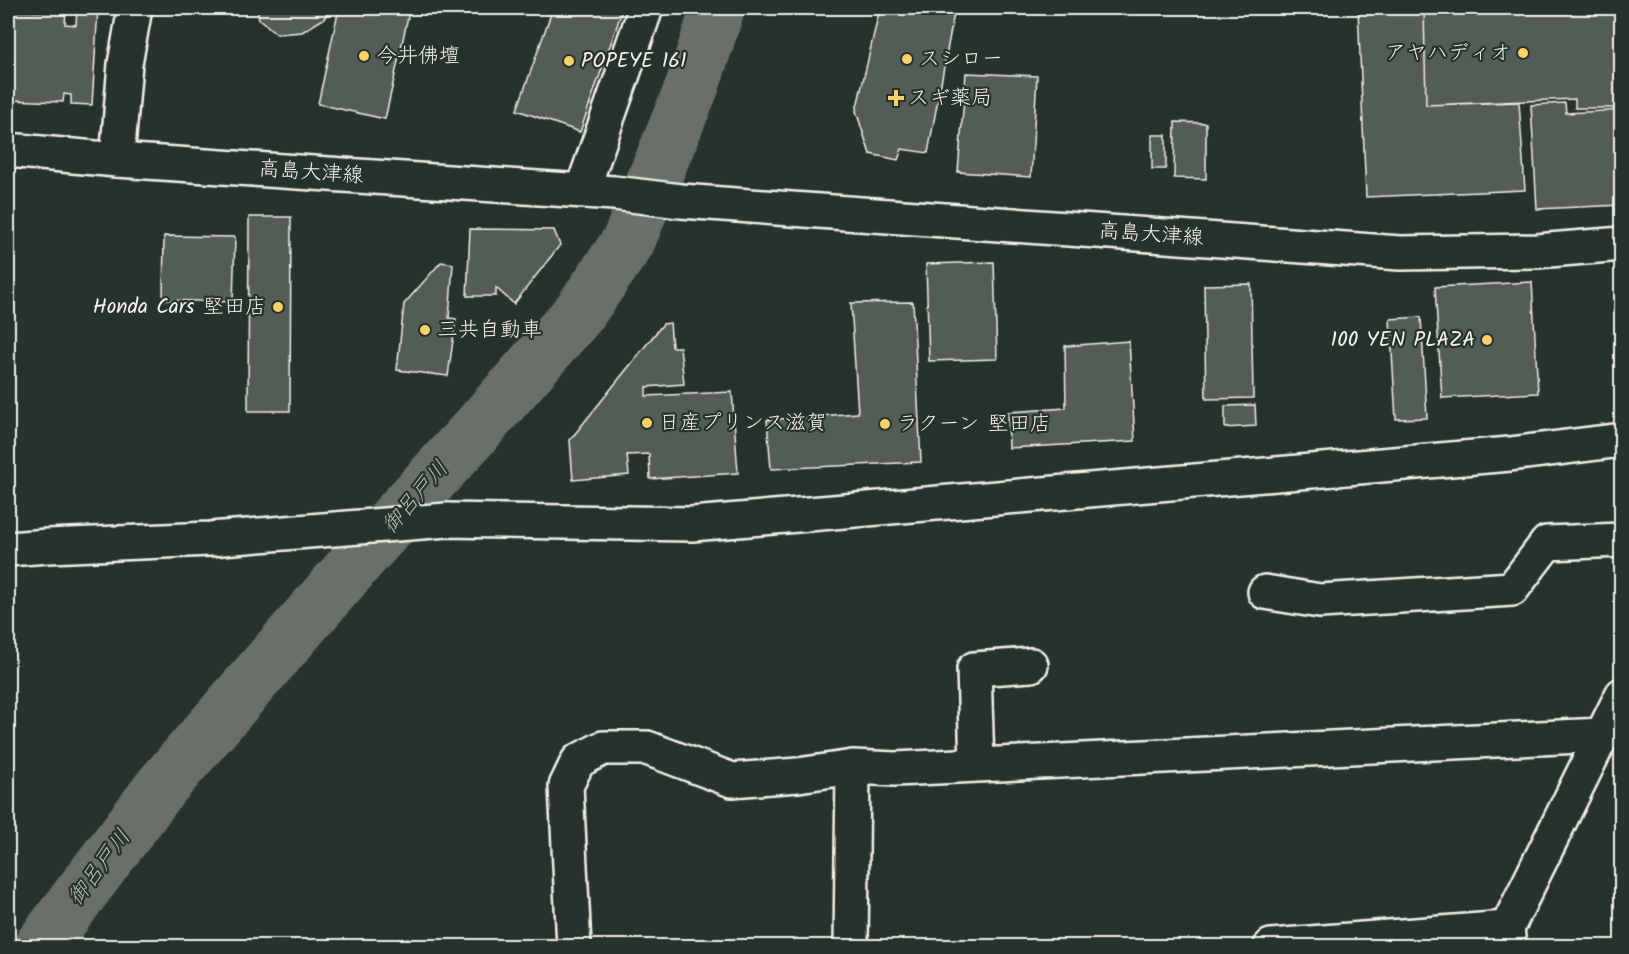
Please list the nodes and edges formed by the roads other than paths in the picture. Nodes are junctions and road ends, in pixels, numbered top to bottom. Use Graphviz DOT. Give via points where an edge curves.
graph roads {
  1 [pos="135,8"];
  2 [pos="646,8"];
  3 [pos="8,150"];
  4 [pos="117,160"];
  5 [pos="582,191"];
  6 [pos="1622,244"];
  7 [pos="1622,440"];
  8 [pos="1622,540"];
  9 [pos="8,549"];
  10 [pos="1265,592"];
  11 [pos="1031,665"];
  12 [pos="1622,695"];
  13 [pos="1602,735"];
  14 [pos="977,765"];
  15 [pos="853,767"];
  16 [pos="1508,937"];
  17 [pos="574,946"];
  18 [pos="851,946"];
  19 [pos="1270,946"];
  1 -- 4 [label="street"];
  2 -- 5 [label="street"];
  3 -- 4 [label="street, 高島大津線"];
  4 -- 5 [label="street, 高島大津線"];
  5 -- 6 [label="street, 高島大津線" via="1400,253 1537,251"];
  7 -- 9 [label="street" via="1510,454 692,524 447,520 210,539"];
  8 -- 10 [label="street" via="1547,543 1512,589 1320,601"];
  11 -- 14 [label="street" via="974,669"];
  12 -- 13 [label="street"];
  13 -- 14 [label="street"];
  13 -- 16 [label="street"];
  14 -- 15 [label="street"];
  15 -- 17 [label="street" via="732,780 647,748 603,748 578,761 566,786"];
  15 -- 18 [label="street"];
  16 -- 19 [label="street"];
}
